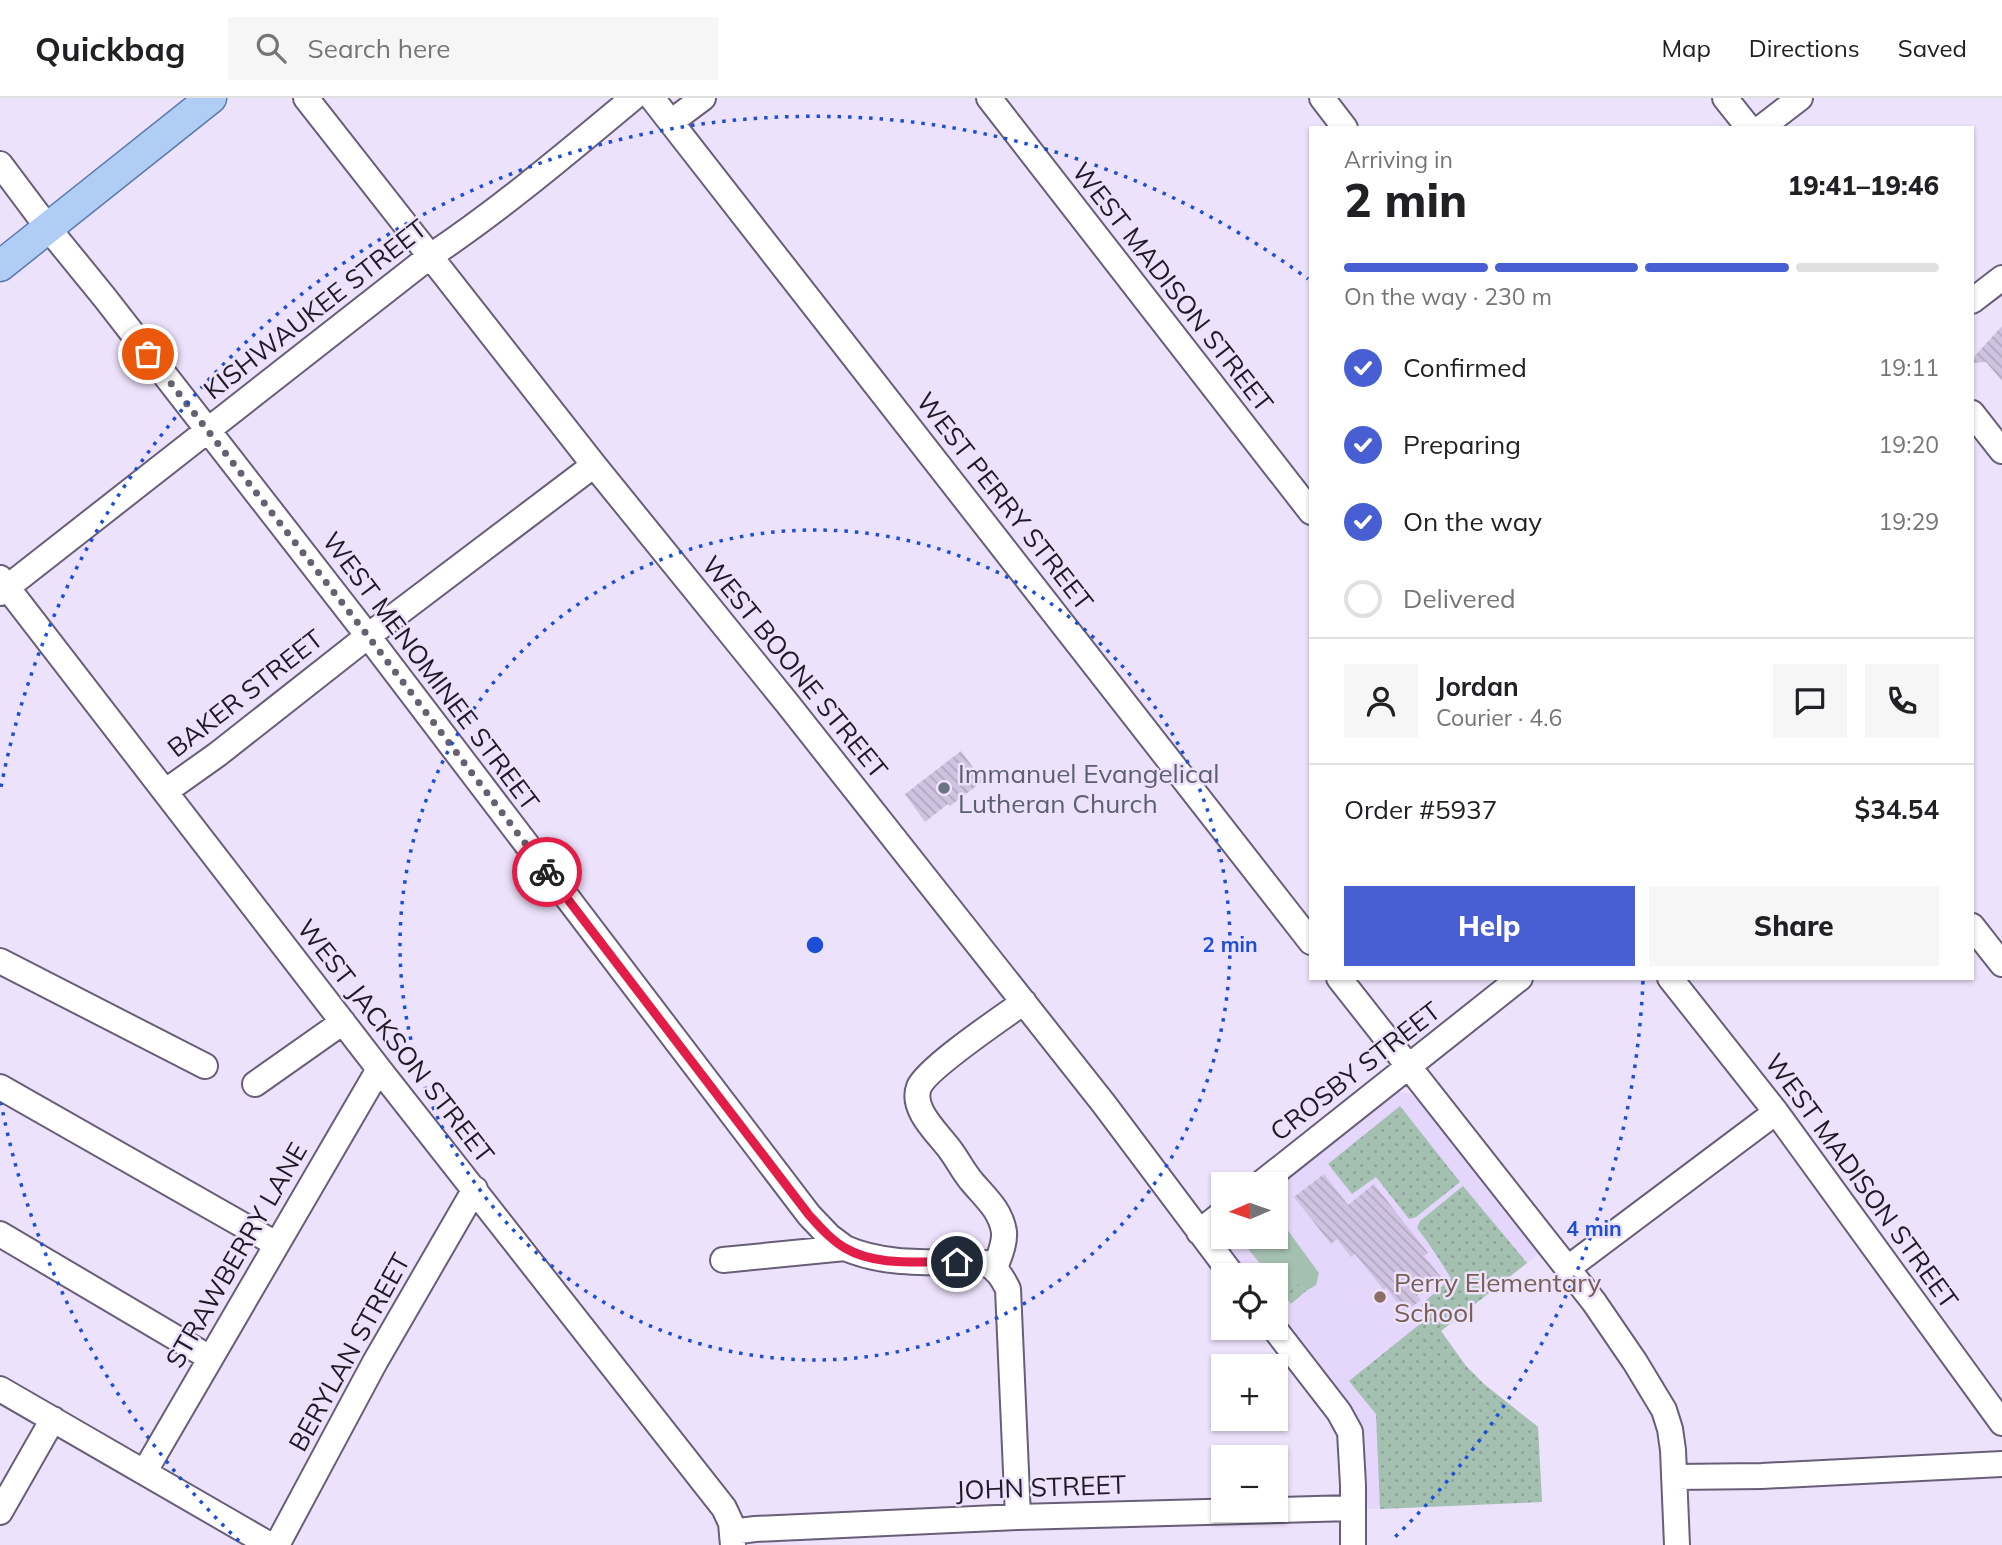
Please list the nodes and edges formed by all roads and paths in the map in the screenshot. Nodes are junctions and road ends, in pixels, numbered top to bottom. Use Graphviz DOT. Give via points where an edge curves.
graph roads {
  1 [pos="211,98"];
  2 [pos="306,98"];
  3 [pos="633,98"];
  4 [pos="652,98"];
  5 [pos="703,98"];
  6 [pos="989,98"];
  7 [pos="1322,98"];
  8 [pos="1725,98"];
  9 [pos="1800,98"];
  10 [pos="671,122"];
  11 [pos="1343,126"];
  12 [pos="1747,126"];
  13 [pos="1764,126"];
  14 [pos="0,164"];
  15 [pos="48,228"];
  16 [pos="429,257"];
  17 [pos="0,266"];
  18 [pos="2002,278"];
  19 [pos="1974,299"];
  20 [pos="1974,416"];
  21 [pos="207,430"];
  22 [pos="2002,451"];
  23 [pos="594,465"];
  24 [pos="1309,509"];
  25 [pos="3,586"];
  26 [pos="368,636"];
  27 [pos="166,791"];
  28 [pos="1974,929"];
  29 [pos="1309,939"];
  30 [pos="0,961"];
  31 [pos="2002,964"];
  32 [pos="1341,980"];
  33 [pos="1517,980"];
  34 [pos="1672,980"];
  35 [pos="1024,1002"];
  36 [pos="343,1023"];
  37 [pos="205,1066"];
  38 [pos="1408,1067"];
  39 [pos="379,1069"];
  40 [pos="255,1084"];
  41 [pos="0,1087"];
  42 [pos="1776,1112"];
  43 [pos="1275,1172"];
  44 [pos="475,1189"];
  45 [pos="1211,1222"];
  46 [pos="1199,1232"];
  47 [pos="0,1234"];
  48 [pos="276,1244"];
  49 [pos="845,1248"];
  50 [pos="723,1260"];
  51 [pos="1223,1263"];
  52 [pos="995,1268"];
  53 [pos="1568,1268"];
  54 [pos="1283,1340"];
  55 [pos="211,1358"];
  56 [pos="0,1389"];
  57 [pos="53,1419"];
  58 [pos="2002,1423"];
  59 [pos="2002,1464"];
  60 [pos="145,1471"];
  61 [pos="1674,1477"];
  62 [pos="1352,1508"];
  63 [pos="0,1512"];
  64 [pos="1018,1517"];
  65 [pos="733,1538"];
  66 [pos="270,1545"];
  67 [pos="277,1545"];
  68 [pos="1353,1545"];
  69 [pos="1677,1545"];
  1 -- 15 [label="main road"];
  2 -- 16 [label="street, WEST BOONE STREET"];
  3 -- 16 [label="street, KISHWAUKEE STREET"];
  4 -- 10 [label="street, WEST PERRY STREET"];
  5 -- 10 [label="street"];
  6 -- 24 [label="street, WEST MADISON STREET"];
  7 -- 11 [label="street"];
  8 -- 12 [label="street"];
  9 -- 13 [label="street"];
  10 -- 29 [label="street, WEST PERRY STREET"];
  14 -- 15 [label="street, WEST MENOMINEE STREET"];
  15 -- 17 [label="main road"];
  15 -- 21 [label="street, WEST MENOMINEE STREET"];
  16 -- 21 [label="street, KISHWAUKEE STREET"];
  16 -- 23 [label="street, WEST BOONE STREET"];
  18 -- 19 [label="street"];
  20 -- 22 [label="street"];
  21 -- 25 [label="street, KISHWAUKEE STREET"];
  21 -- 26 [label="street, WEST MENOMINEE STREET"];
  23 -- 26 [label="street, BAKER STREET"];
  23 -- 35 [label="street, WEST BOONE STREET"];
  25 -- 27 [label="street, WEST JACKSON STREET"];
  26 -- 27 [label="street, BAKER STREET"];
  26 -- 49 [label="street, WEST MENOMINEE STREET" via="809,1215"];
  27 -- 36 [label="street, WEST JACKSON STREET"];
  28 -- 31 [label="street"];
  30 -- 37 [label="street"];
  32 -- 38 [label="street"];
  33 -- 38 [label="street, CROSBY STREET"];
  34 -- 42 [label="street, WEST MADISON STREET"];
  35 -- 46 [label="street, WEST BOONE STREET"];
  35 -- 52 [label="street" via="925,1078 917,1096 931,1128 1000,1217 1003,1245"];
  36 -- 39 [label="street, WEST JACKSON STREET"];
  36 -- 40 [label="street"];
  38 -- 43 [label="street, CROSBY STREET"];
  38 -- 53 [label="street"];
  39 -- 44 [label="street, WEST JACKSON STREET"];
  39 -- 48 [label="street, STRAWBERRY LANE"];
  41 -- 48 [label="street"];
  42 -- 53 [label="street"];
  42 -- 58 [label="street, WEST MADISON STREET"];
  44 -- 65 [label="street, WEST JACKSON STREET" via="724,1508"];
  44 -- 67 [label="street, BERYLAN STREET"];
  45 -- 46 [label="street"];
  46 -- 51 [label="street, WEST BOONE STREET"];
  47 -- 55 [label="street"];
  48 -- 55 [label="street, STRAWBERRY LANE"];
  49 -- 50 [label="street"];
  49 -- 52 [label="street" via="883,1260 985,1263"];
  52 -- 64 [label="street" via="1008,1289"];
  53 -- 61 [label="street" via="1664,1410"];
  54 -- 62 [label="street" via="1350,1432"];
  55 -- 60 [label="street, STRAWBERRY LANE"];
  56 -- 57 [label="street"];
  57 -- 60 [label="street"];
  57 -- 63 [label="street"];
  59 -- 61 [label="street"];
  60 -- 66 [label="street"];
  61 -- 69 [label="street"];
  62 -- 64 [label="street, JOHN STREET"];
  62 -- 68 [label="street"];
  64 -- 65 [label="street, JOHN STREET" via="755,1529"];
}
